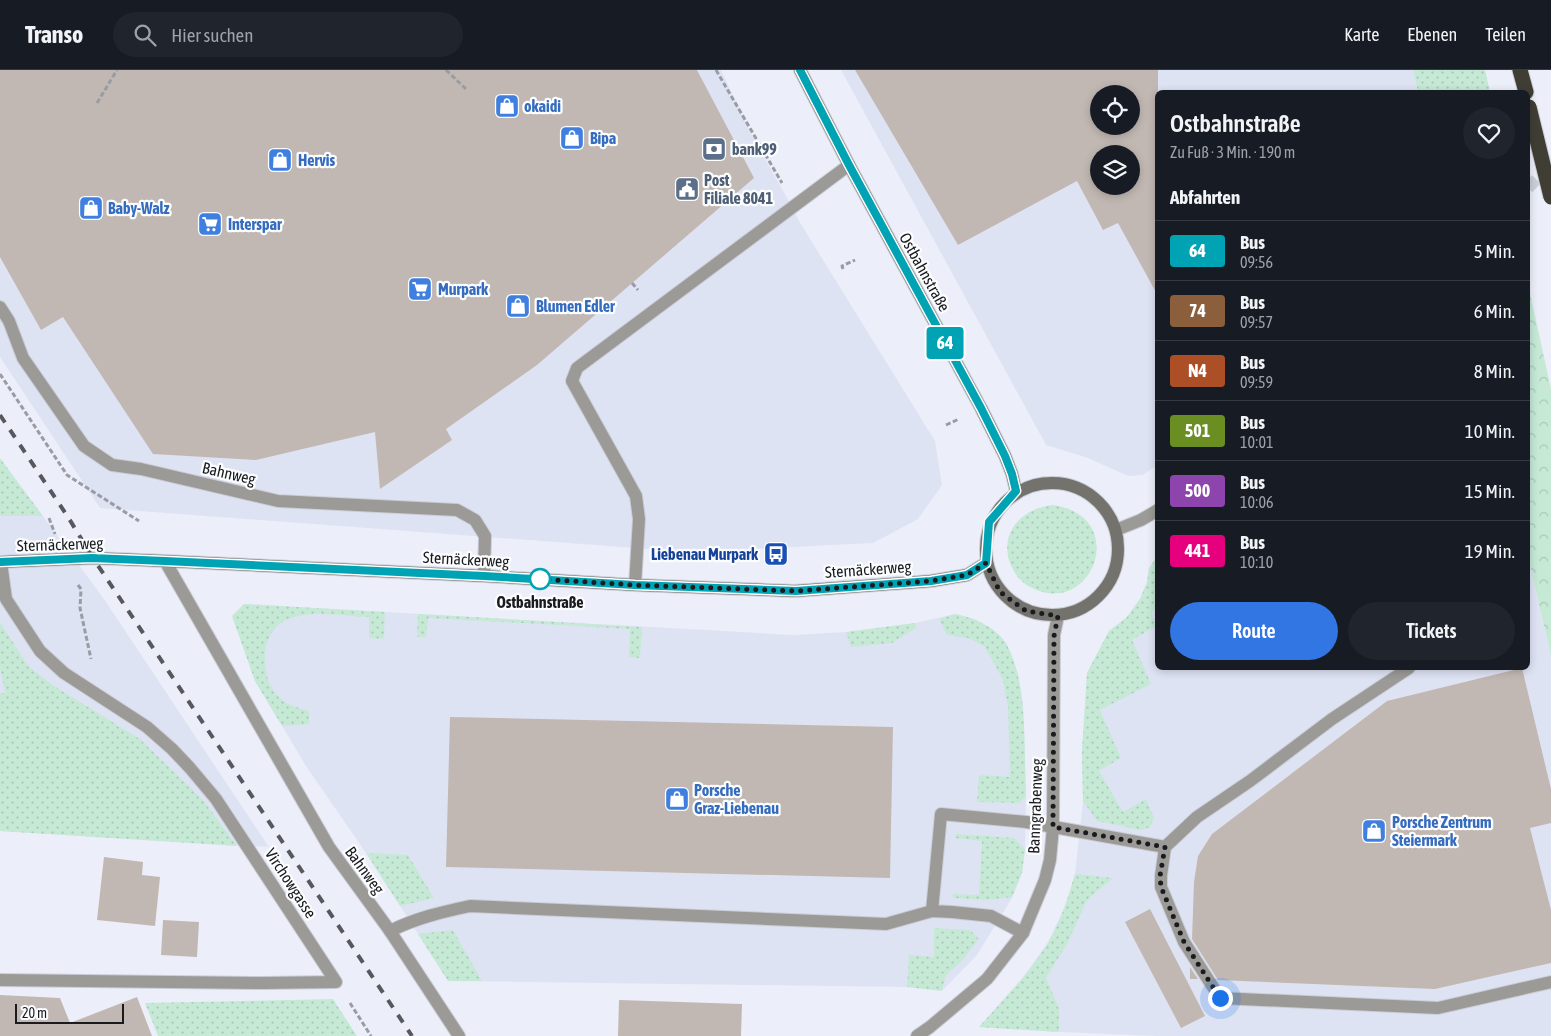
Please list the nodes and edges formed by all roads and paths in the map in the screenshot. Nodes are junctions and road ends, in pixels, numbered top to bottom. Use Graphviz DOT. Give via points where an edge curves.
graph roads {
  1 [pos="117,70"];
  2 [pos="446,70"];
  3 [pos="716,70"];
  4 [pos="800,70"];
  5 [pos="1520,70"];
  6 [pos="466,89"];
  7 [pos="1525,90"];
  8 [pos="97,103"];
  9 [pos="1530,112"];
  10 [pos="849,165"];
  11 [pos="771,167"];
  12 [pos="1551,197"];
  13 [pos="854,260"];
  14 [pos="843,269"];
  15 [pos="0,307"];
  16 [pos="1016,491"];
  17 [pos="1155,512"];
  18 [pos="49,518"];
  19 [pos="1116,530"];
  20 [pos="65,559"];
  21 [pos="165,561"];
  22 [pos="0,562"];
  23 [pos="986,563"];
  24 [pos="484,576"];
  25 [pos="635,585"];
  26 [pos="1058,616"];
  27 [pos="1406,670"];
  28 [pos="106,700"];
  29 [pos="1053,827"];
  30 [pos="1165,847"];
  31 [pos="932,911"];
  32 [pos="390,931"];
  33 [pos="1023,933"];
  34 [pos="0,980"];
  35 [pos="336,982"];
  36 [pos="1551,982"];
  37 [pos="371,1036"];
  38 [pos="459,1036"];
  39 [pos="916,1036"];
  1 -- 8 [label="path"];
  2 -- 6 [label="path"];
  3 -- 11 [label="path"];
  4 -- 10 [label="main road, Ostbahnstraße"];
  5 -- 7 [label="highway"];
  9 -- 12 [label="highway, bridge"];
  10 -- 16 [label="main road, Ostbahnstraße" via="981,408 1005,456"];
  10 -- 25 [label="street" via="577,368 572,381 636,496 639,519"];
  13 -- 14 [label="path" via="842,266"];
  15 -- 24 [label="street, Bahnweg" via="23,358 84,446 112,465 278,501 458,510 475,520 485,536"];
  16 -- 19 [label="main road" via="1045,482 1076,486 1101,503"];
  16 -- 23 [label="main road" via="989,522"];
  17 -- 19 [label="street"];
  18 -- 20 [label="path"];
  19 -- 26 [label="main road" via="1119,554 1114,576 1100,596 1081,610"];
  20 -- 21 [label="main road, Sternäckerweg"];
  20 -- 22 [label="main road, Sternäckerweg"];
  20 -- 28 [label="path" via="80,589 80,608 90,656"];
  21 -- 24 [label="main road, Sternäckerweg"];
  21 -- 32 [label="street, Bahnweg" via="329,847"];
  22 -- 28 [label="street, Virchowgasse" via="6,599 40,651 64,673"];
  23 -- 25 [label="main road, Sternäckerweg" via="967,575 931,581 796,591"];
  23 -- 26 [label="main road" via="1000,592 1026,611"];
  24 -- 25 [label="main road, Sternäckerweg"];
  26 -- 29 [label="street, Banngrabenweg" via="1054,636"];
  27 -- 30 [label="street" via="1196,817"];
  28 -- 35 [label="street, Virchowgasse" via="147,727 172,749 211,793"];
  29 -- 30 [label="street"];
  29 -- 31 [label="street" via="940,814"];
  29 -- 33 [label="street, Banngrabenweg" via="1045,880"];
  30 -- 36 [label="street" via="1161,887 1184,942 1220,998 1438,1008"];
  31 -- 32 [label="street" via="886,924 470,906 410,921"];
  31 -- 33 [label="street" via="991,916"];
  32 -- 38 [label="street, Bahnweg"];
  33 -- 39 [label="street, Banngrabenweg" via="987,980"];
  34 -- 35 [label="street"];
  35 -- 37 [label="path"];
}
